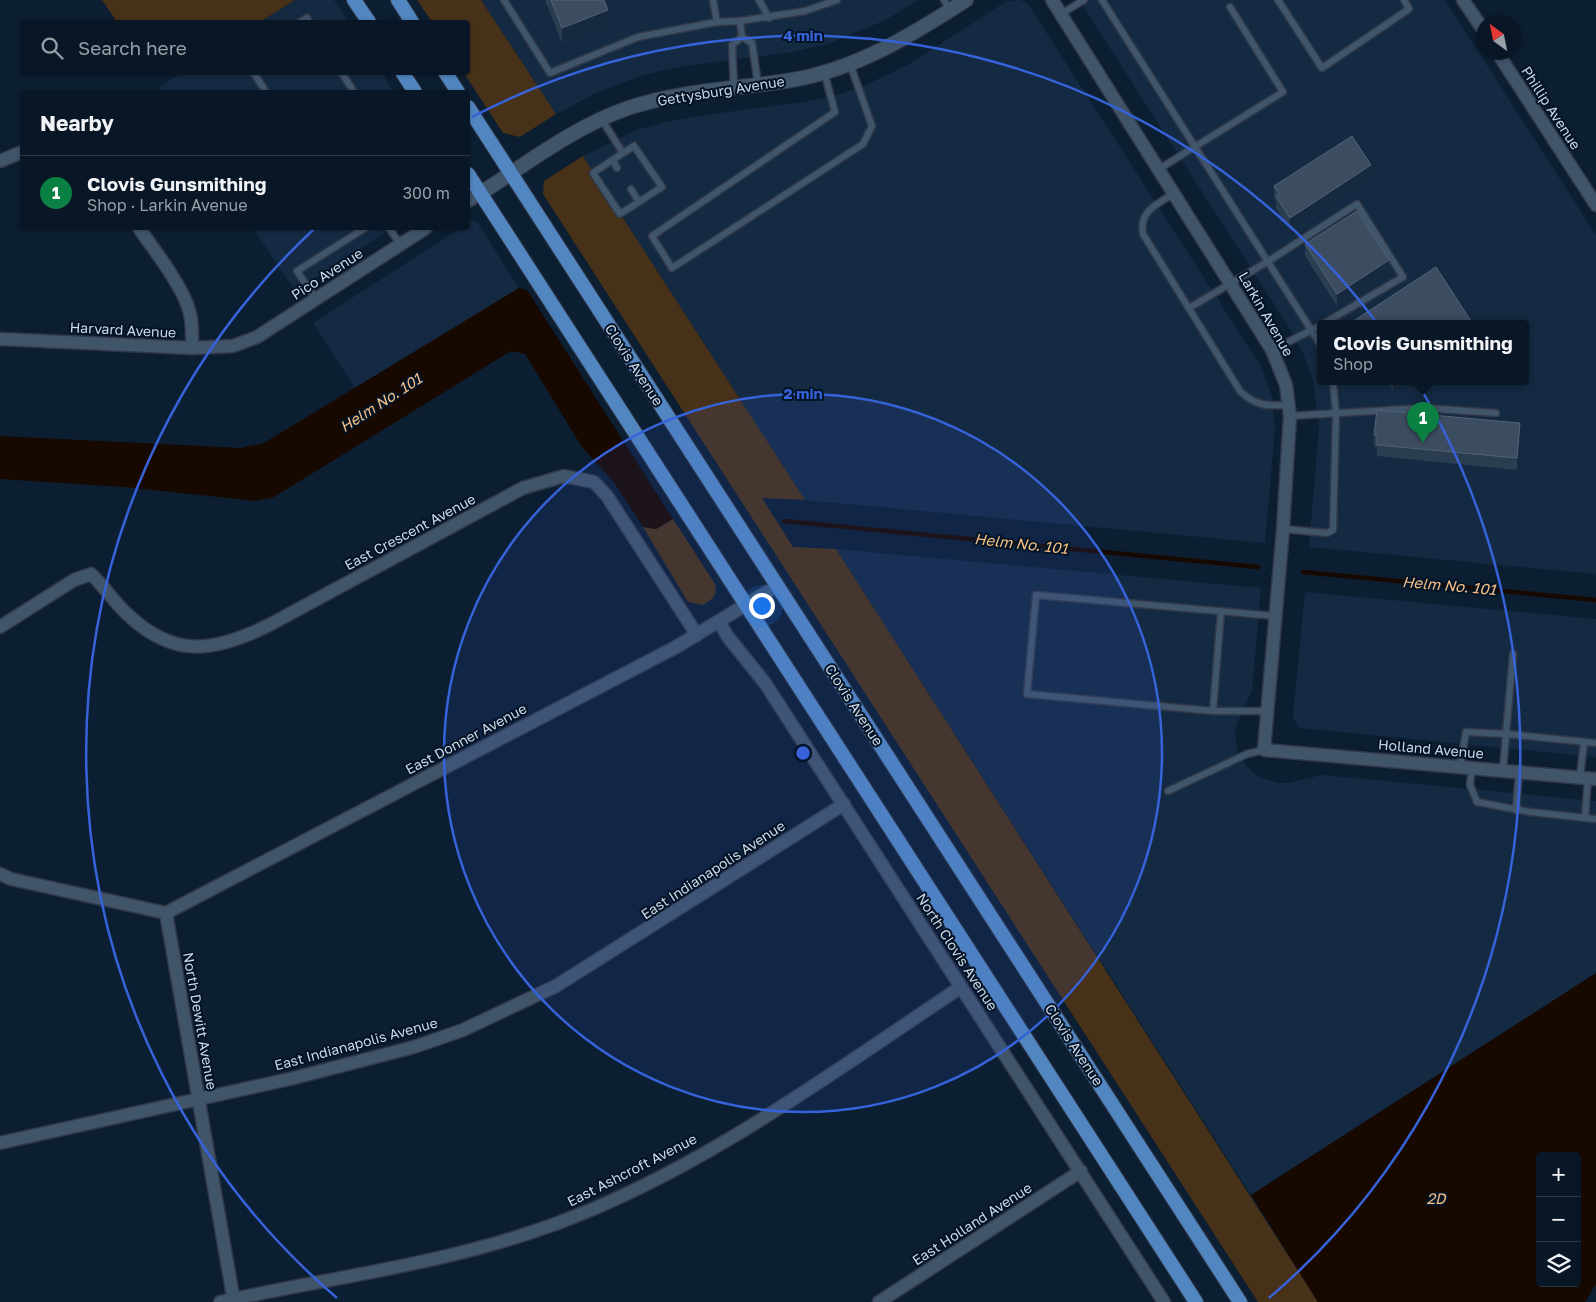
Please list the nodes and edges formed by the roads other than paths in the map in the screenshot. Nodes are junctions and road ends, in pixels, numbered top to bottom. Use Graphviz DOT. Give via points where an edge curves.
graph roads {
  1 [pos="354,0"];
  2 [pos="398,0"];
  3 [pos="504,0"];
  4 [pos="713,0"];
  5 [pos="759,0"];
  6 [pos="838,0"];
  7 [pos="966,0"];
  8 [pos="1052,0"];
  9 [pos="1084,0"];
  10 [pos="1102,0"];
  11 [pos="1278,0"];
  12 [pos="1404,0"];
  13 [pos="1464,0"];
  14 [pos="947,5"];
  15 [pos="1230,7"];
  16 [pos="1061,14"];
  17 [pos="769,18"];
  18 [pos="1476,19"];
  19 [pos="368,20"];
  20 [pos="411,20"];
  21 [pos="740,21"];
  22 [pos="716,22"];
  23 [pos="742,37"];
  24 [pos="1502,60"];
  25 [pos="850,64"];
  26 [pos="824,72"];
  27 [pos="255,75"];
  28 [pos="344,75"];
  29 [pos="404,75"];
  30 [pos="447,75"];
  31 [pos="758,84"];
  32 [pos="734,87"];
  33 [pos="265,90"];
  34 [pos="353,90"];
  35 [pos="413,90"];
  36 [pos="457,90"];
  37 [pos="470,110"];
  38 [pos="601,118"];
  39 [pos="1194,147"];
  40 [pos="20,153"];
  41 [pos="623,153"];
  42 [pos="612,160"];
  43 [pos="0,161"];
  44 [pos="618,168"];
  45 [pos="1159,169"];
  46 [pos="510,174"];
  47 [pos="470,177"];
  48 [pos="631,189"];
  49 [pos="481,192"];
  50 [pos="1174,193"];
  51 [pos="470,200"];
  52 [pos="639,202"];
  53 [pos="1596,205"];
  54 [pos="140,230"];
  55 [pos="362,230"];
  56 [pos="390,230"];
  57 [pos="423,230"];
  58 [pos="400,244"];
  59 [pos="1267,262"];
  60 [pos="1231,284"];
  61 [pos="316,299"];
  62 [pos="1189,308"];
  63 [pos="1330,320"];
  64 [pos="1317,328"];
  65 [pos="1313,330"];
  66 [pos="1317,338"];
  67 [pos="0,339"];
  68 [pos="244,343"];
  69 [pos="192,348"];
  70 [pos="1272,350"];
  71 [pos="1333,385"];
  72 [pos="1290,411"];
  73 [pos="1496,413"];
  74 [pos="1336,414"];
  75 [pos="1283,529"];
  76 [pos="777,586"];
  77 [pos="747,605"];
  78 [pos="1221,610"];
  79 [pos="1276,616"];
  80 [pos="720,622"];
  81 [pos="0,627"];
  82 [pos="697,635"];
  83 [pos="1513,654"];
  84 [pos="1213,711"];
  85 [pos="1266,711"];
  86 [pos="1506,734"];
  87 [pos="1584,742"];
  88 [pos="1596,743"];
  89 [pos="1264,750"];
  90 [pos="1466,767"];
  91 [pos="1503,770"];
  92 [pos="1519,772"];
  93 [pos="1588,778"];
  94 [pos="1168,790"];
  95 [pos="844,804"];
  96 [pos="1516,810"];
  97 [pos="1585,818"];
  98 [pos="1596,819"];
  99 [pos="0,874"];
  100 [pos="166,913"];
  101 [pos="962,987"];
  102 [pos="198,1097"];
  103 [pos="0,1143"];
  104 [pos="1081,1171"];
  105 [pos="234,1300"];
  106 [pos="220,1302"];
  107 [pos="879,1302"];
  108 [pos="1164,1302"];
  109 [pos="1196,1302"];
  110 [pos="1240,1302"];
  1 -- 19 [label="main road"];
  2 -- 20 [label="main road"];
  3 -- 22 [label="lane" via="550,73 638,36"];
  4 -- 22 [label="lane"];
  5 -- 17 [label="lane"];
  6 -- 17 [label="lane" via="805,12"];
  7 -- 14 [label="street, Gettysburg Avenue"];
  8 -- 16 [label="street, Larkin Avenue"];
  9 -- 16 [label="lane"];
  10 -- 39 [label="lane"];
  11 -- 12 [label="lane" via="1322,68 1409,9"];
  13 -- 18 [label="street"];
  14 -- 25 [label="street, Gettysburg Avenue" via="912,35"];
  15 -- 39 [label="lane" via="1283,92"];
  16 -- 45 [label="street, Larkin Avenue"];
  17 -- 21 [label="lane"];
  21 -- 22 [label="lane"];
  21 -- 23 [label="lane"];
  23 -- 31 [label="lane" via="752,43"];
  23 -- 32 [label="lane" via="732,45"];
  24 -- 53 [label="street, Phillip Avenue"];
  25 -- 26 [label="street, Gettysburg Avenue"];
  25 -- 26 [label="lane" via="872,126 864,144 672,268 652,236 835,112"];
  26 -- 31 [label="street, Gettysburg Avenue"];
  27 -- 33 [label="lane"];
  28 -- 34 [label="lane"];
  29 -- 35 [label="main road"];
  30 -- 36 [label="main road"];
  31 -- 32 [label="street, Gettysburg Avenue"];
  32 -- 38 [label="street, Gettysburg Avenue" via="661,98"];
  37 -- 46 [label="main road, Clovis Avenue"];
  38 -- 41 [label="lane"];
  38 -- 46 [label="street, Gettysburg Avenue"];
  39 -- 45 [label="lane"];
  39 -- 59 [label="lane"];
  40 -- 43 [label="street"];
  41 -- 42 [label="lane"];
  41 -- 52 [label="lane" via="634,146 662,187"];
  42 -- 44 [label="lane"];
  42 -- 52 [label="lane" via="593,173 620,214"];
  45 -- 50 [label="street, Larkin Avenue"];
  46 -- 49 [label="street, Gettysburg Avenue"];
  46 -- 76 [label="main road, Clovis Avenue"];
  47 -- 49 [label="main road"];
  48 -- 52 [label="lane"];
  49 -- 51 [label="street"];
  49 -- 77 [label="main road"];
  50 -- 60 [label="street, Larkin Avenue"];
  50 -- 62 [label="lane" via="1144,214 1143,234"];
  54 -- 69 [label="street" via="189,309"];
  55 -- 61 [label="lane" via="297,271"];
  56 -- 58 [label="lane"];
  57 -- 58 [label="street, Pico Avenue"];
  58 -- 61 [label="street, Pico Avenue"];
  59 -- 60 [label="lane"];
  59 -- 63 [label="lane" via="1357,204 1403,277"];
  59 -- 65 [label="lane"];
  60 -- 62 [label="lane"];
  60 -- 70 [label="street, Larkin Avenue"];
  61 -- 68 [label="street, Pico Avenue"];
  62 -- 72 [label="lane" via="1248,400"];
  64 -- 65 [label="lane"];
  65 -- 66 [label="lane"];
  65 -- 70 [label="lane"];
  67 -- 69 [label="street, Harvard Avenue"];
  68 -- 69 [label="street, Harvard Avenue"];
  70 -- 72 [label="street, Larkin Avenue" via="1286,385"];
  71 -- 74 [label="lane"];
  72 -- 74 [label="lane"];
  72 -- 75 [label="street, Larkin Avenue"];
  73 -- 74 [label="lane" via="1424,408"];
  74 -- 75 [label="lane" via="1333,530 1327,533"];
  75 -- 79 [label="street, Larkin Avenue"];
  76 -- 77 [label="street, East Donner Avenue"];
  76 -- 110 [label="main road, Clovis Avenue"];
  77 -- 80 [label="street, East Donner Avenue"];
  77 -- 109 [label="main road"];
  78 -- 79 [label="lane"];
  78 -- 84 [label="lane"];
  78 -- 84 [label="lane" via="1036,595 1027,694"];
  79 -- 85 [label="street, Larkin Avenue"];
  80 -- 82 [label="street, East Donner Avenue"];
  80 -- 95 [label="street, North Clovis Avenue" via="765,683"];
  81 -- 82 [label="street, East Crescent Avenue" via="74,580 91,574 126,614 149,632 174,644 220,645 261,629 523,488 573,476 594,482 607,496"];
  82 -- 100 [label="street, East Donner Avenue"];
  83 -- 86 [label="lane"];
  84 -- 85 [label="lane"];
  85 -- 89 [label="street, Larkin Avenue"];
  86 -- 87 [label="lane"];
  86 -- 90 [label="lane" via="1466,732"];
  86 -- 91 [label="lane"];
  87 -- 88 [label="lane"];
  87 -- 93 [label="lane"];
  89 -- 90 [label="street, Holland Avenue"];
  89 -- 94 [label="lane" via="1247,754"];
  90 -- 91 [label="street, Holland Avenue"];
  90 -- 96 [label="lane" via="1477,802"];
  91 -- 92 [label="street, Holland Avenue"];
  92 -- 93 [label="street, Holland Avenue"];
  92 -- 96 [label="lane"];
  93 -- 97 [label="lane"];
  95 -- 101 [label="street, North Clovis Avenue"];
  95 -- 102 [label="street, East Indianapolis Avenue" via="600,960 504,1012 414,1047 294,1078"];
  96 -- 97 [label="lane"];
  97 -- 98 [label="lane"];
  99 -- 100 [label="street"];
  100 -- 102 [label="street, North Dewitt Avenue"];
  101 -- 104 [label="street, North Clovis Avenue"];
  101 -- 105 [label="street, East Ashcroft Avenue" via="747,1127 603,1205 498,1243 441,1258"];
  102 -- 103 [label="street, East Indianapolis Avenue"];
  102 -- 105 [label="street, North Dewitt Avenue"];
  104 -- 107 [label="street, East Holland Avenue"];
  104 -- 108 [label="street, North Clovis Avenue"];
  105 -- 106 [label="street, East Ashcroft Avenue"];
}
